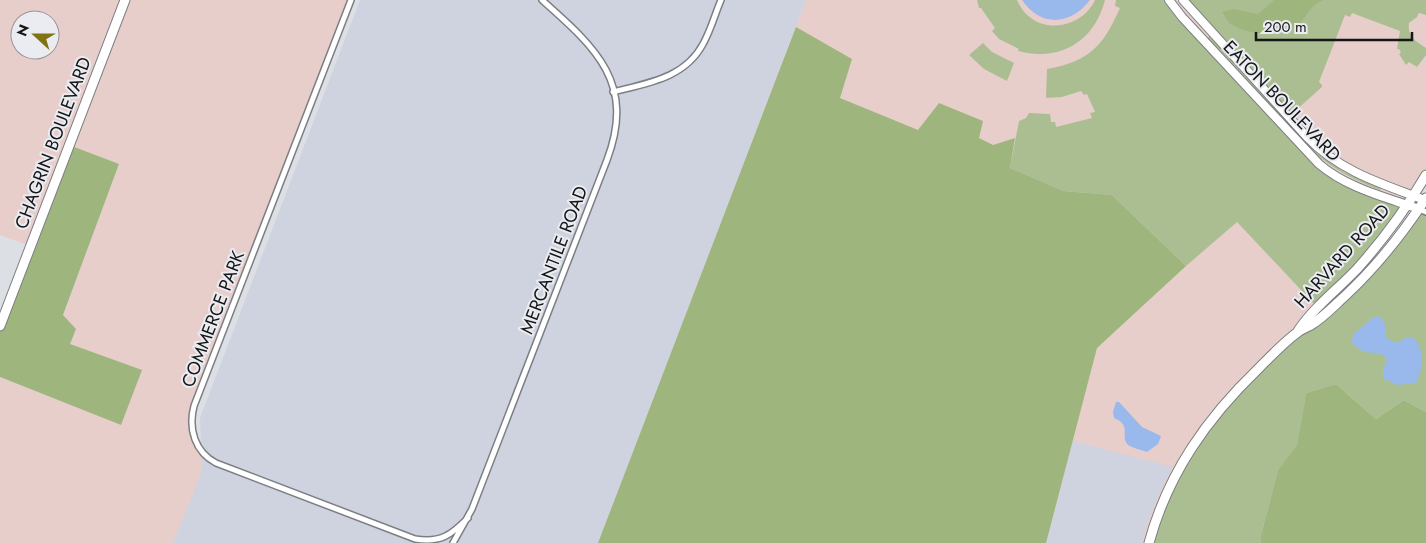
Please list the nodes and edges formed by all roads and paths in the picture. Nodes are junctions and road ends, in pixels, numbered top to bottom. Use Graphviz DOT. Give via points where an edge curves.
graph roads {
  1 [pos="125,0"];
  2 [pos="351,0"];
  3 [pos="542,0"];
  4 [pos="721,0"];
  5 [pos="1169,0"];
  6 [pos="1183,0"];
  7 [pos="613,92"];
  8 [pos="1426,175"];
  9 [pos="1414,196"];
  10 [pos="1426,200"];
  11 [pos="1408,205"];
  12 [pos="1422,210"];
  13 [pos="0,326"];
  14 [pos="1298,332"];
  15 [pos="468,518"];
  16 [pos="395,532"];
  17 [pos="409,543"];
  18 [pos="454,543"];
  19 [pos="1149,543"];
  1 -- 13 [label="main road, CHAGRIN BOULEVARD"];
  2 -- 16 [label="street, COMMERCE PARK" via="194,406 191,426 203,453 216,463"];
  3 -- 7 [label="street, MERCANTILE ROAD" via="588,43 606,68"];
  4 -- 7 [label="street" via="703,44 687,65 660,80"];
  5 -- 11 [label="street, EATON BOULEVARD" via="1319,164 1348,183"];
  6 -- 9 [label="street, EATON BOULEVARD" via="1320,150 1354,172"];
  7 -- 15 [label="street, MERCANTILE ROAD" via="617,118 611,150"];
  8 -- 9 [label="main road, HARVARD ROAD"];
  9 -- 10 [label="street, EATON BOULEVARD"];
  9 -- 11 [label="main road, HARVARD ROAD"];
  10 -- 12 [label="main road, HARVARD ROAD"];
  11 -- 12 [label="street, EATON BOULEVARD"];
  11 -- 14 [label="main road, HARVARD ROAD" via="1358,268 1306,319"];
  12 -- 14 [label="main road, HARVARD ROAD" via="1347,294"];
  14 -- 19 [label="main road, HARVARD ROAD" via="1238,389 1193,444 1161,506"];
  15 -- 16 [label="street, COMMERCE PARK" via="453,533 436,540 415,539"];
  15 -- 18 [label="street, MERCANTILE ROAD"];
  16 -- 17 [label="street, COMMERCE PARK"];
}
